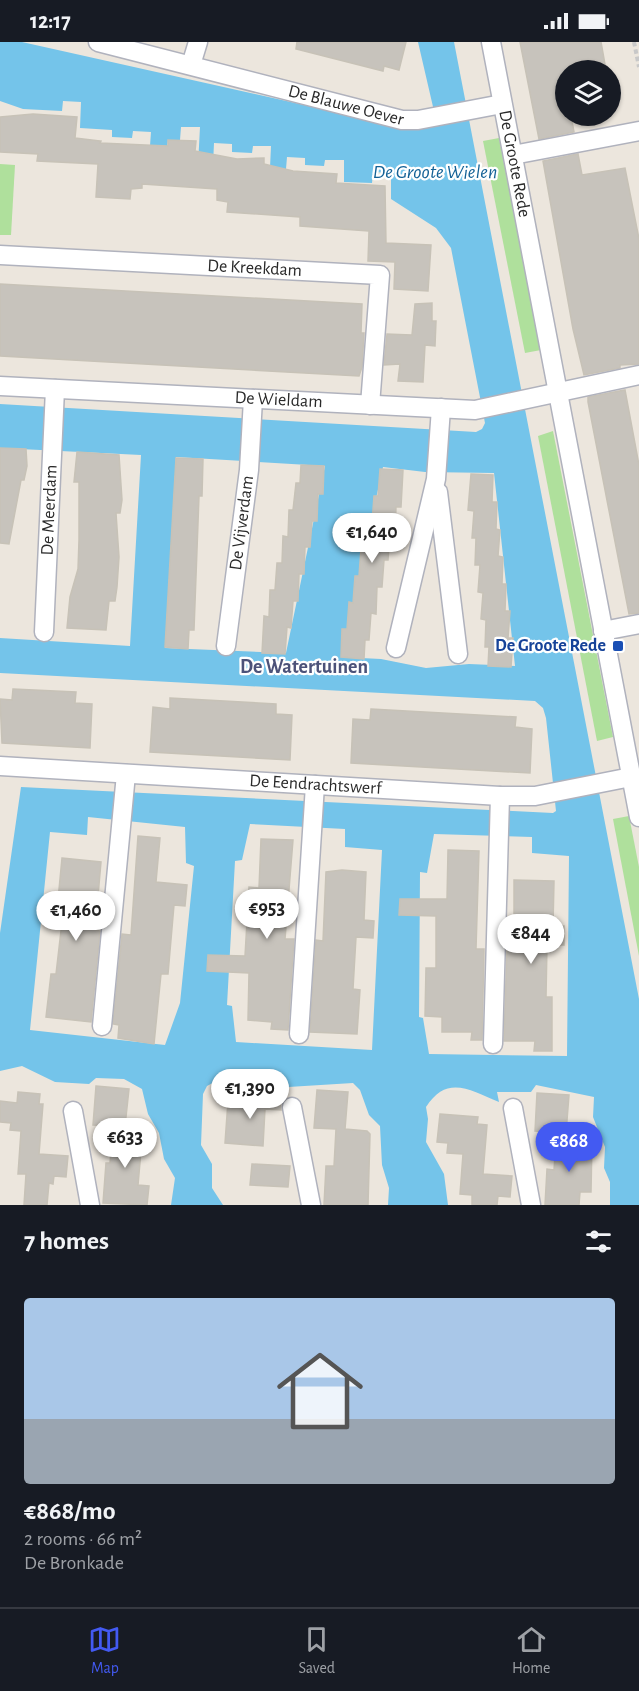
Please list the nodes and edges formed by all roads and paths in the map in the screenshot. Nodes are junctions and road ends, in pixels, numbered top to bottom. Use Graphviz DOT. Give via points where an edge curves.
graph roads {
  1 [pos="98,42"];
  2 [pos="198,42"];
  3 [pos="491,42"];
  4 [pos="634,42"];
  5 [pos="191,65"];
  6 [pos="639,67"];
  7 [pos="502,104"];
  8 [pos="639,130"];
  9 [pos="513,155"];
  10 [pos="0,255"];
  11 [pos="639,375"];
  12 [pos="0,386"];
  13 [pos="556,392"];
  14 [pos="54,395"];
  15 [pos="252,405"];
  16 [pos="370,405"];
  17 [pos="440,415"];
  18 [pos="436,479"];
  19 [pos="639,624"];
  20 [pos="603,631"];
  21 [pos="44,632"];
  22 [pos="226,646"];
  23 [pos="396,648"];
  24 [pos="458,654"];
  25 [pos="0,766"];
  26 [pos="631,777"];
  27 [pos="125,780"];
  28 [pos="314,790"];
  29 [pos="500,800"];
  30 [pos="639,817"];
  31 [pos="102,1026"];
  32 [pos="299,1034"];
  33 [pos="493,1044"];
  34 [pos="292,1107"];
  35 [pos="513,1108"];
  36 [pos="73,1111"];
  37 [pos="90,1205"];
  38 [pos="312,1205"];
  39 [pos="531,1205"];
  1 -- 5 [label="street, De Blauwe Oever"];
  2 -- 5 [label="street"];
  3 -- 7 [label="street, De Groote Rede"];
  4 -- 6 [label="path"];
  5 -- 7 [label="street, De Blauwe Oever" via="402,120"];
  7 -- 9 [label="street, De Groote Rede"];
  8 -- 9 [label="street"];
  9 -- 13 [label="street, De Groote Rede"];
  10 -- 16 [label="street, De Kreekdam" via="380,275"];
  11 -- 13 [label="street, De Wieldam"];
  12 -- 14 [label="street, De Wieldam"];
  13 -- 17 [label="street, De Wieldam"];
  13 -- 20 [label="street, De Groote Rede"];
  14 -- 15 [label="street, De Wieldam"];
  14 -- 21 [label="street, De Meerdam"];
  15 -- 16 [label="street, De Wieldam"];
  15 -- 22 [label="street, De Vijverdam" via="249,470"];
  16 -- 17 [label="street, De Wieldam"];
  17 -- 18 [label="street"];
  18 -- 23 [label="street"];
  18 -- 24 [label="street"];
  19 -- 20 [label="street"];
  20 -- 26 [label="street, De Groote Rede"];
  25 -- 27 [label="street, De Eendrachtswerf"];
  26 -- 29 [label="street, De Eendrachtswerf"];
  26 -- 30 [label="street, De Groote Rede"];
  27 -- 28 [label="street, De Eendrachtswerf"];
  27 -- 31 [label="street"];
  28 -- 29 [label="street, De Eendrachtswerf"];
  28 -- 32 [label="street"];
  29 -- 33 [label="street"];
  34 -- 38 [label="street"];
  35 -- 39 [label="street"];
  36 -- 37 [label="street"];
}
